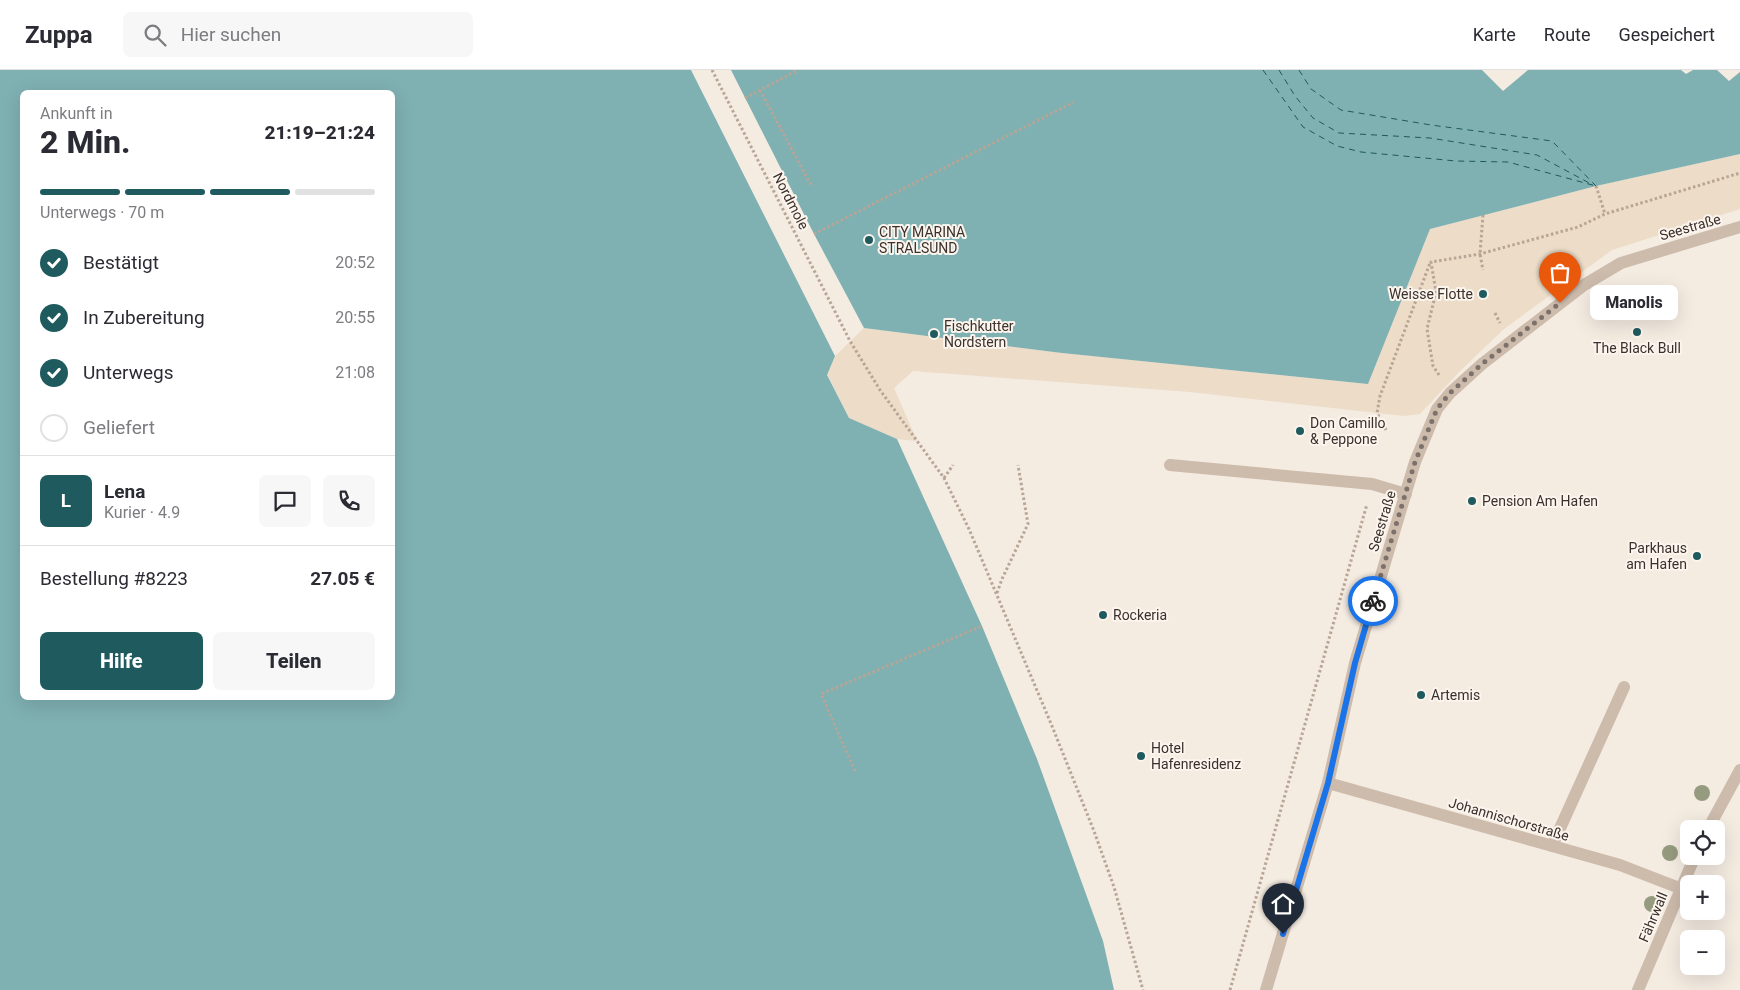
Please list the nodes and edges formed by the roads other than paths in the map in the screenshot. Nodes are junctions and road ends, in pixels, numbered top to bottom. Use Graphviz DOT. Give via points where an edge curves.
graph roads {
  1 [pos="1740,227"];
  2 [pos="1170,465"];
  3 [pos="1406,494"];
  4 [pos="1624,686"];
  5 [pos="1740,770"];
  6 [pos="1328,783"];
  7 [pos="1713,820"];
  8 [pos="1552,846"];
  9 [pos="1680,888"];
  10 [pos="1680,894"];
  11 [pos="1266,990"];
  12 [pos="1638,990"];
  1 -- 3 [label="street, Seestraße" via="1621,263 1584,285 1489,358 1437,409 1415,462"];
  2 -- 3 [label="street" via="1372,484"];
  3 -- 6 [label="street, Seestraße" via="1355,663"];
  4 -- 8 [label="street"];
  5 -- 7 [label="street"];
  6 -- 8 [label="street, Johannischorstraße"];
  6 -- 11 [label="street, Seestraße"];
  8 -- 9 [label="street, Johannischorstraße"];
  10 -- 12 [label="street, Fährwall"];
}
